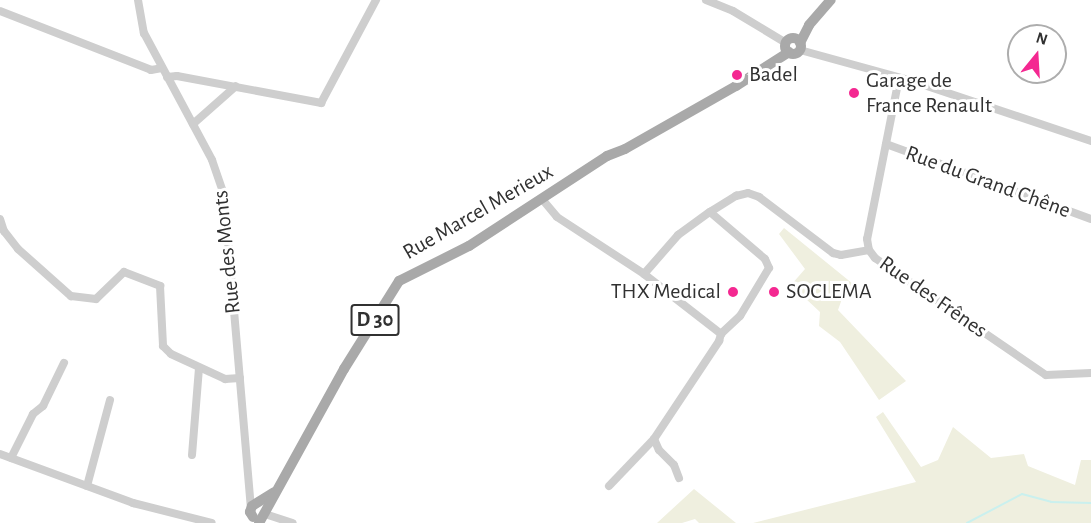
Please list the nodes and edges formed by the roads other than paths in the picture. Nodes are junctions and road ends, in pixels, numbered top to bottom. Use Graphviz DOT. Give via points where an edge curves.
graph roads {
  1 [pos="138,0"];
  2 [pos="376,0"];
  3 [pos="706,0"];
  4 [pos="831,0"];
  5 [pos="0,11"];
  6 [pos="794,47"];
  7 [pos="162,68"];
  8 [pos="167,77"];
  9 [pos="899,78"];
  10 [pos="236,86"];
  11 [pos="193,124"];
  12 [pos="1091,141"];
  13 [pos="886,144"];
  14 [pos="542,200"];
  15 [pos="710,212"];
  16 [pos="0,219"];
  17 [pos="1091,219"];
  18 [pos="869,250"];
  19 [pos="644,274"];
  20 [pos="721,334"];
  21 [pos="64,363"];
  22 [pos="199,368"];
  23 [pos="1091,373"];
  24 [pos="240,378"];
  25 [pos="110,400"];
  26 [pos="654,439"];
  27 [pos="0,454"];
  28 [pos="192,455"];
  29 [pos="11,458"];
  30 [pos="679,478"];
  31 [pos="87,486"];
  32 [pos="609,486"];
  33 [pos="258,513"];
  34 [pos="212,523"];
  35 [pos="293,523"];
  1 -- 7 [label="street, Rue des Monts" via="144,33"];
  2 -- 10 [label="street" via="321,103"];
  3 -- 6 [label="street" via="733,11"];
  4 -- 6 [label="main road, Rue Marcel Merieux / D 30"];
  5 -- 7 [label="street" via="151,70"];
  6 -- 9 [label="street"];
  6 -- 14 [label="main road, Rue Marcel Merieux / D 30" via="736,86 607,156"];
  7 -- 8 [label="street, Rue des Monts"];
  8 -- 10 [label="street"];
  8 -- 11 [label="street, Rue des Monts"];
  9 -- 12 [label="street"];
  9 -- 13 [label="street, Rue des Frênes"];
  10 -- 11 [label="street"];
  11 -- 24 [label="street, Rue des Monts" via="224,194"];
  13 -- 17 [label="street, Rue du Grand Chêne"];
  13 -- 18 [label="street, Rue des Frênes" via="867,239"];
  14 -- 19 [label="street" via="557,217"];
  14 -- 33 [label="main road, Rue Marcel Merieux / D 30" via="469,246 399,281"];
  15 -- 18 [label="street" via="748,193 759,196 833,253"];
  15 -- 19 [label="street" via="678,235"];
  15 -- 20 [label="street" via="765,259 769,268 740,316"];
  16 -- 22 [label="street" via="18,249 71,296 96,299 124,272 160,286 163,346"];
  18 -- 23 [label="street, Rue des Frênes" via="875,258 1046,375"];
  19 -- 20 [label="street"];
  20 -- 26 [label="street"];
  21 -- 29 [label="street"];
  22 -- 24 [label="street" via="225,379"];
  22 -- 28 [label="street"];
  24 -- 33 [label="street, Rue des Monts" via="249,490"];
  25 -- 31 [label="street"];
  26 -- 30 [label="street"];
  26 -- 32 [label="street"];
  27 -- 29 [label="street"];
  29 -- 31 [label="street"];
  31 -- 34 [label="street" via="133,503"];
  33 -- 35 [label="street"];
}
